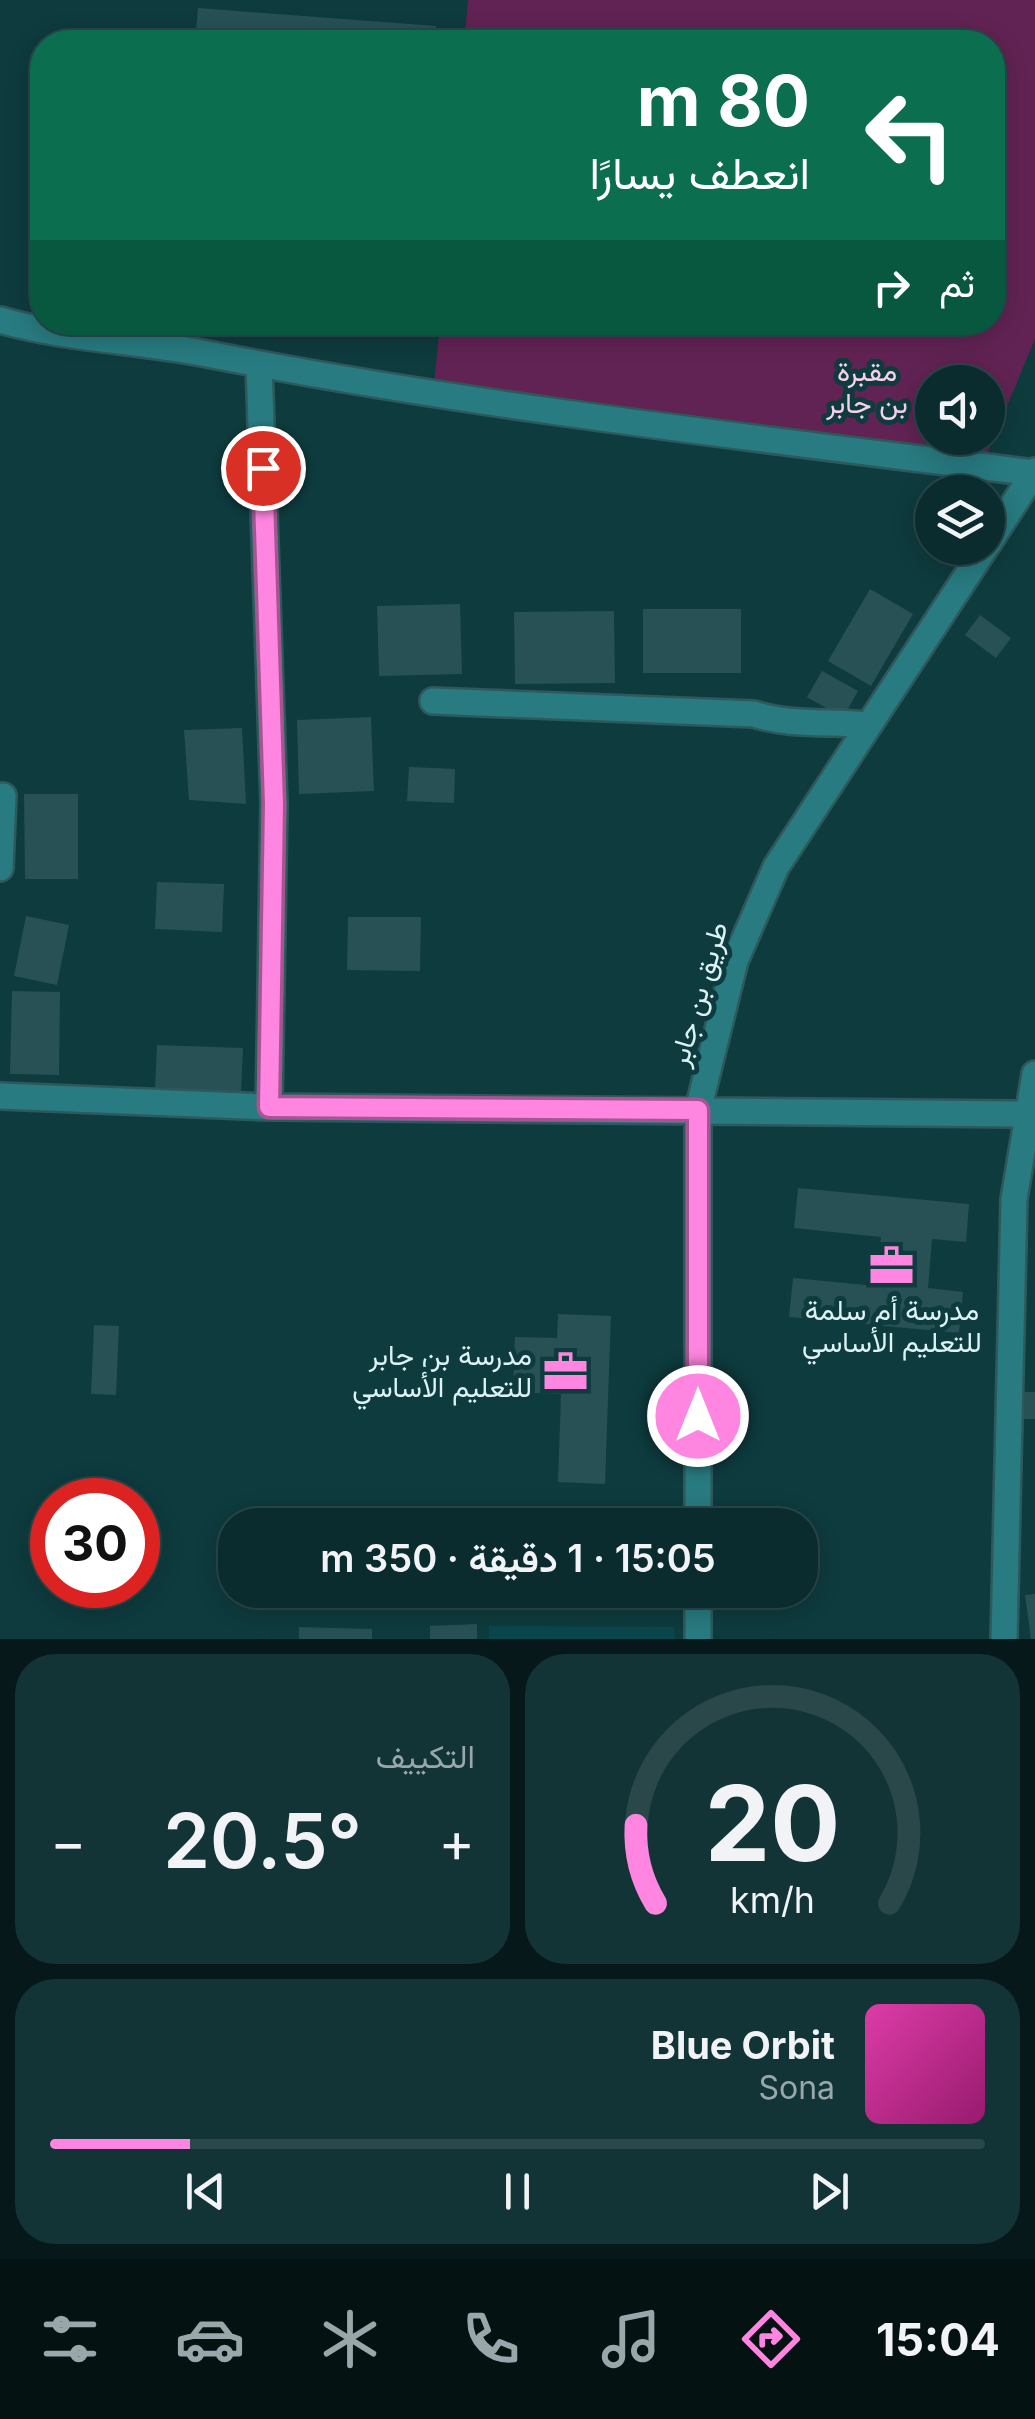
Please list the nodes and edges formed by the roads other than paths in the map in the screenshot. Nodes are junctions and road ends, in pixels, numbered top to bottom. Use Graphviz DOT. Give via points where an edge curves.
graph roads {
  1 [pos="0,320"];
  2 [pos="30,329"];
  3 [pos="68,335"];
  4 [pos="259,364"];
  5 [pos="1035,472"];
  6 [pos="1005,517"];
  7 [pos="973,565"];
  8 [pos="434,701"];
  9 [pos="868,725"];
  10 [pos="3,796"];
  11 [pos="0,868"];
  12 [pos="1035,1074"];
  13 [pos="0,1096"];
  14 [pos="269,1107"];
  15 [pos="698,1110"];
  16 [pos="1026,1114"];
  17 [pos="698,1508"];
  18 [pos="698,1608"];
  19 [pos="698,1639"];
  20 [pos="1004,1639"];
  1 -- 2 [label="street"];
  3 -- 4 [label="street"];
  4 -- 5 [label="street" via="475,401"];
  4 -- 14 [label="street" via="274,804"];
  5 -- 6 [label="street, طريق بن جابر"];
  7 -- 9 [label="street, طريق بن جابر"];
  8 -- 9 [label="street"];
  9 -- 15 [label="street, طريق بن جابر" via="755,910 724,1000"];
  10 -- 11 [label="street"];
  12 -- 16 [label="street"];
  13 -- 14 [label="street"];
  14 -- 15 [label="street"];
  15 -- 16 [label="street"];
  15 -- 17 [label="street, طريق بن جابر"];
  16 -- 20 [label="street" via="1010,1270"];
  18 -- 19 [label="street"];
}
